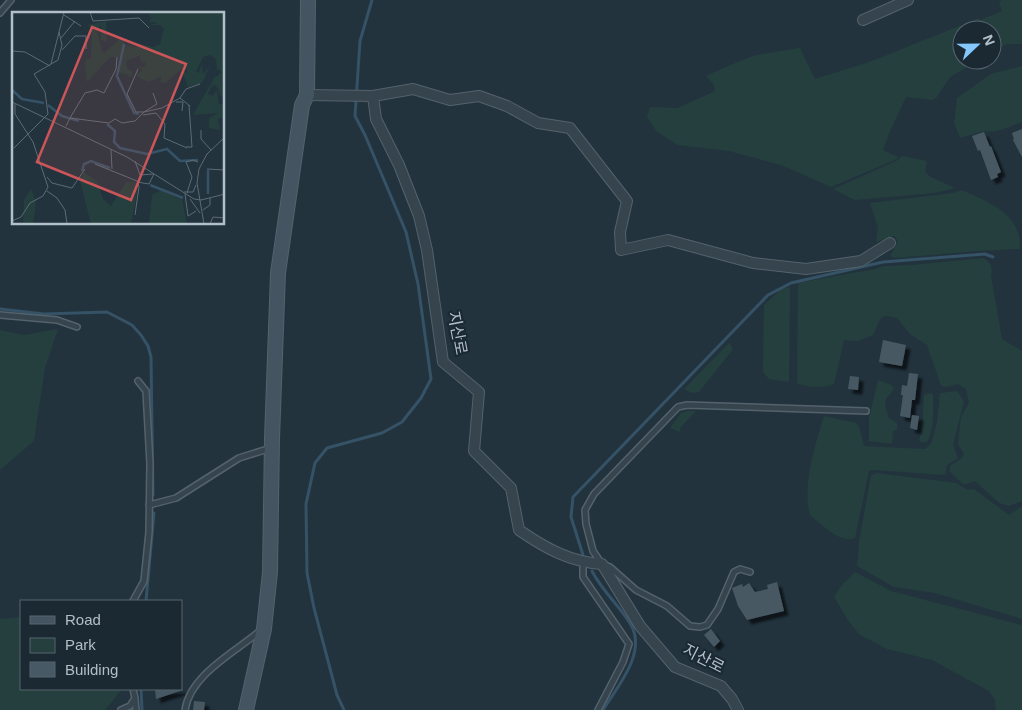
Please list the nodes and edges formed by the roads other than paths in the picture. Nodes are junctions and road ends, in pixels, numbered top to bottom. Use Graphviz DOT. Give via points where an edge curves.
graph roads {
  1 [pos="11,0"];
  2 [pos="308,0"];
  3 [pos="908,0"];
  4 [pos="0,13"];
  5 [pos="863,20"];
  6 [pos="307,95"];
  7 [pos="368,96"];
  8 [pos="890,243"];
  9 [pos="0,315"];
  10 [pos="77,327"];
  11 [pos="138,381"];
  12 [pos="866,412"];
  13 [pos="272,448"];
  14 [pos="150,504"];
  15 [pos="583,563"];
  16 [pos="602,564"];
  17 [pos="750,572"];
  18 [pos="134,600"];
  19 [pos="264,628"];
  20 [pos="133,690"];
  21 [pos="135,698"];
  22 [pos="121,710"];
  23 [pos="136,710"];
  24 [pos="185,710"];
  25 [pos="246,710"];
  26 [pos="598,710"];
  27 [pos="738,710"];
  1 -- 4 [label="lane"];
  2 -- 6 [label="main road"];
  3 -- 5 [label="street"];
  6 -- 7 [label="street"];
  6 -- 13 [label="main road" via="302,105 278,273"];
  7 -- 8 [label="street" via="413,89 450,100 480,96 507,106 538,124 570,128 627,201 620,232 622,250 668,240 753,263 806,269 861,261"];
  7 -- 15 [label="street, 지산로" via="419,216 443,362 479,392 474,451 511,488 519,530 543,547"];
  9 -- 10 [label="lane" via="57,320"];
  11 -- 14 [label="lane" via="146,391"];
  12 -- 16 [label="lane, 지산로" via="678,407 594,494 585,510 589,540"];
  13 -- 14 [label="lane" via="239,458 176,498"];
  13 -- 19 [label="main road" via="270,572"];
  14 -- 18 [label="lane" via="144,581"];
  15 -- 16 [label="street, 지산로"];
  15 -- 26 [label="lane" via="583,577 629,644"];
  16 -- 17 [label="lane, 지산로" via="610,566 636,590 667,606 690,626 700,627 707,624 718,609 734,572 740,569"];
  16 -- 27 [label="street, 지산로" via="640,626 675,667 721,686"];
  19 -- 24 [label="lane" via="197,682"];
  19 -- 25 [label="main road"];
  20 -- 21 [label="lane"];
  21 -- 22 [label="lane" via="130,706"];
  21 -- 23 [label="lane"];
}
